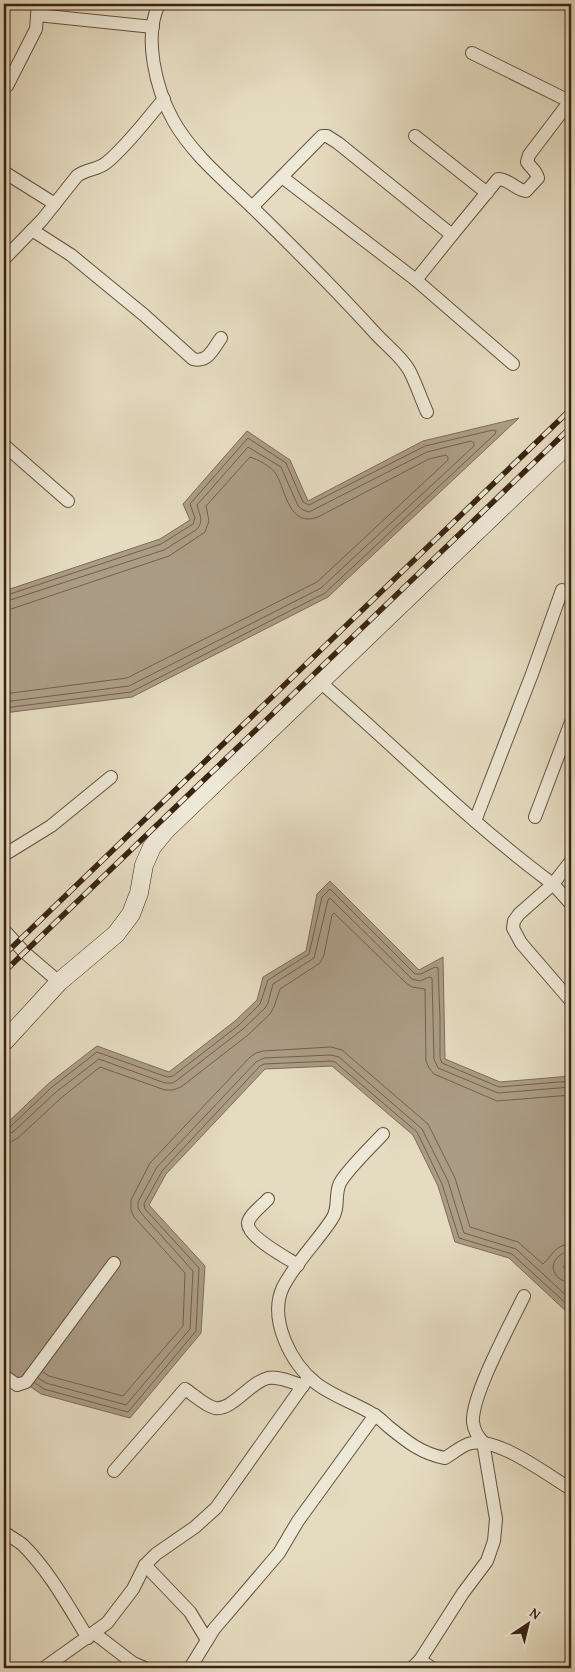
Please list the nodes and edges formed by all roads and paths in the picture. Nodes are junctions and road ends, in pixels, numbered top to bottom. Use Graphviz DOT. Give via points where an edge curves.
graph roads {
  1 [pos="159,4"];
  2 [pos="37,9"];
  3 [pos="152,27"];
  4 [pos="472,53"];
  5 [pos="6,86"];
  6 [pos="164,99"];
  7 [pos="571,102"];
  8 [pos="415,136"];
  9 [pos="4,172"];
  10 [pos="282,177"];
  11 [pos="487,193"];
  12 [pos="55,204"];
  13 [pos="252,207"];
  14 [pos="32,230"];
  15 [pos="452,235"];
  16 [pos="4,260"];
  17 [pos="416,280"];
  18 [pos="221,338"];
  19 [pos="513,364"];
  20 [pos="427,412"];
  21 [pos="571,441"];
  22 [pos="4,445"];
  23 [pos="68,501"];
  24 [pos="562,590"];
  25 [pos="320,682"];
  26 [pos="571,722"];
  27 [pos="111,778"];
  28 [pos="535,817"];
  29 [pos="475,821"];
  30 [pos="4,855"];
  31 [pos="571,861"];
  32 [pos="553,884"];
  33 [pos="571,904"];
  34 [pos="4,930"];
  35 [pos="59,982"];
  36 [pos="571,1001"];
  37 [pos="4,1042"];
  38 [pos="383,1134"];
  39 [pos="268,1199"];
  40 [pos="114,1263"];
  41 [pos="298,1265"];
  42 [pos="524,1296"];
  43 [pos="4,1376"];
  44 [pos="306,1381"];
  45 [pos="375,1415"];
  46 [pos="482,1442"];
  47 [pos="114,1471"];
  48 [pos="571,1488"];
  49 [pos="5,1535"];
  50 [pos="145,1565"];
  51 [pos="91,1635"];
  52 [pos="207,1640"];
  53 [pos="416,1664"];
  54 [pos="44,1668"];
  55 [pos="144,1668"];
  56 [pos="190,1668"];
  57 [pos="432,1668"];
  1 -- 3 [label="street"];
  2 -- 3 [label="street"];
  2 -- 5 [label="street" via="36,29"];
  3 -- 6 [label="street" via="155,67"];
  4 -- 7 [label="street"];
  6 -- 12 [label="street" via="114,156 104,165 77,176"];
  6 -- 13 [label="street" via="174,121 201,158"];
  7 -- 11 [label="street" via="530,155 527,162 537,172 538,178 526,191 498,179"];
  8 -- 11 [label="street"];
  9 -- 12 [label="street"];
  10 -- 13 [label="street"];
  10 -- 15 [label="street" via="322,136 327,136"];
  10 -- 17 [label="street"];
  11 -- 15 [label="street"];
  12 -- 14 [label="street"];
  13 -- 20 [label="street" via="396,354 409,370"];
  14 -- 16 [label="street"];
  14 -- 18 [label="street" via="71,255 193,359 205,359"];
  15 -- 17 [label="street"];
  17 -- 19 [label="street"];
  21 -- 25 [label="street"];
  22 -- 23 [label="street"];
  24 -- 29 [label="street"];
  25 -- 29 [label="street"];
  25 -- 35 [label="street" via="152,846 131,914 116,934"];
  26 -- 28 [label="street"];
  27 -- 30 [label="street" via="51,826"];
  29 -- 32 [label="street"];
  31 -- 32 [label="street"];
  32 -- 33 [label="street"];
  32 -- 36 [label="street" via="518,914 513,928 521,943"];
  34 -- 35 [label="street"];
  35 -- 37 [label="street"];
  38 -- 41 [label="street" via="341,1180 336,1192 336,1212"];
  39 -- 41 [label="street" via="250,1218 249,1227 257,1238"];
  40 -- 43 [label="street" via="26,1382 17,1385"];
  41 -- 44 [label="street" via="278,1300 278,1314 282,1335"];
  42 -- 46 [label="street" via="474,1409 475,1432"];
  44 -- 45 [label="street"];
  44 -- 47 [label="street" via="267,1378 223,1408 213,1408 185,1388"];
  44 -- 50 [label="street" via="216,1508"];
  45 -- 46 [label="street" via="432,1456 445,1458 468,1444"];
  45 -- 52 [label="street" via="298,1521 279,1553"];
  46 -- 48 [label="street" via="505,1449"];
  46 -- 53 [label="street" via="496,1519 494,1541 487,1561"];
  49 -- 51 [label="street" via="22,1545 41,1566"];
  50 -- 51 [label="street" via="128,1596 107,1623"];
  50 -- 52 [label="street" via="190,1612"];
  51 -- 54 [label="street"];
  51 -- 55 [label="street"];
  52 -- 56 [label="street"];
  53 -- 57 [label="street"];
}
